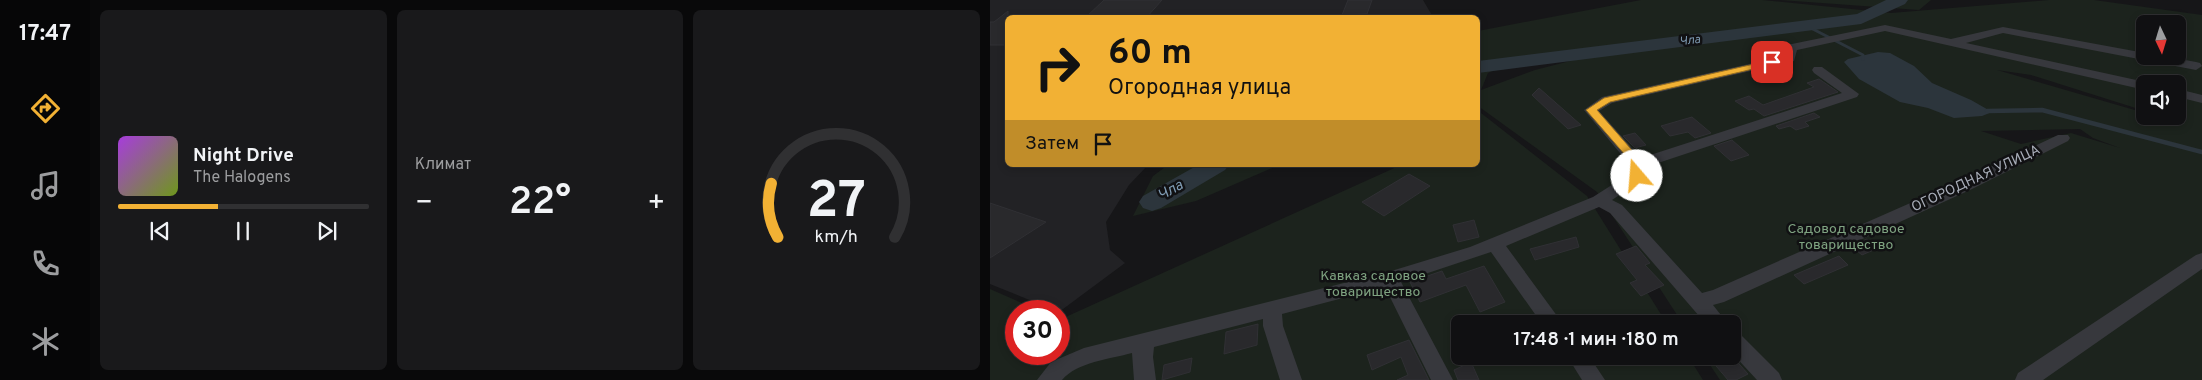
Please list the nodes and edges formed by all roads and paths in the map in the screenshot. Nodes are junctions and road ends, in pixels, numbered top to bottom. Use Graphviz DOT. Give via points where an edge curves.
graph roads {
  1 [pos="1949,43"];
  2 [pos="2196,66"];
  3 [pos="1818,70"];
  4 [pos="2136,84"];
  5 [pos="2186,95"];
  6 [pos="2202,99"];
  7 [pos="2062,138"];
  8 [pos="1638,164"];
  9 [pos="1599,201"];
  10 [pos="1493,244"];
  11 [pos="2202,260"];
  12 [pos="1390,279"];
  13 [pos="1697,301"];
  14 [pos="1272,310"];
  15 [pos="1547,315"];
  16 [pos="1710,315"];
  17 [pos="1145,340"];
  18 [pos="1741,348"];
  19 [pos="1583,365"];
  20 [pos="1048,380"];
  21 [pos="1145,380"];
  22 [pos="1291,380"];
  23 [pos="1442,380"];
  24 [pos="1594,380"];
  25 [pos="1771,380"];
  26 [pos="2026,380"];
  1 -- 2 [label="street" via="2003,30"];
  1 -- 4 [label="street"];
  1 -- 8 [label="street" via="1885,28 1792,48 1790,58 1607,100 1591,110"];
  3 -- 8 [label="street" via="1852,94"];
  5 -- 6 [label="street"];
  7 -- 13 [label="street, ОГОРОДНАЯ УЛИЦА" via="1717,297"];
  8 -- 9 [label="street" via="1637,176"];
  9 -- 10 [label="street"];
  9 -- 13 [label="street" via="1616,209"];
  10 -- 12 [label="street"];
  10 -- 15 [label="street"];
  11 -- 26 [label="street"];
  12 -- 14 [label="street"];
  12 -- 23 [label="street"];
  13 -- 16 [label="street"];
  14 -- 17 [label="street"];
  14 -- 22 [label="street" via="1273,326"];
  17 -- 20 [label="street" via="1084,357 1059,368"];
  17 -- 21 [label="street" via="1142,357"];
  18 -- 25 [label="street"];
  19 -- 24 [label="street"];
}
